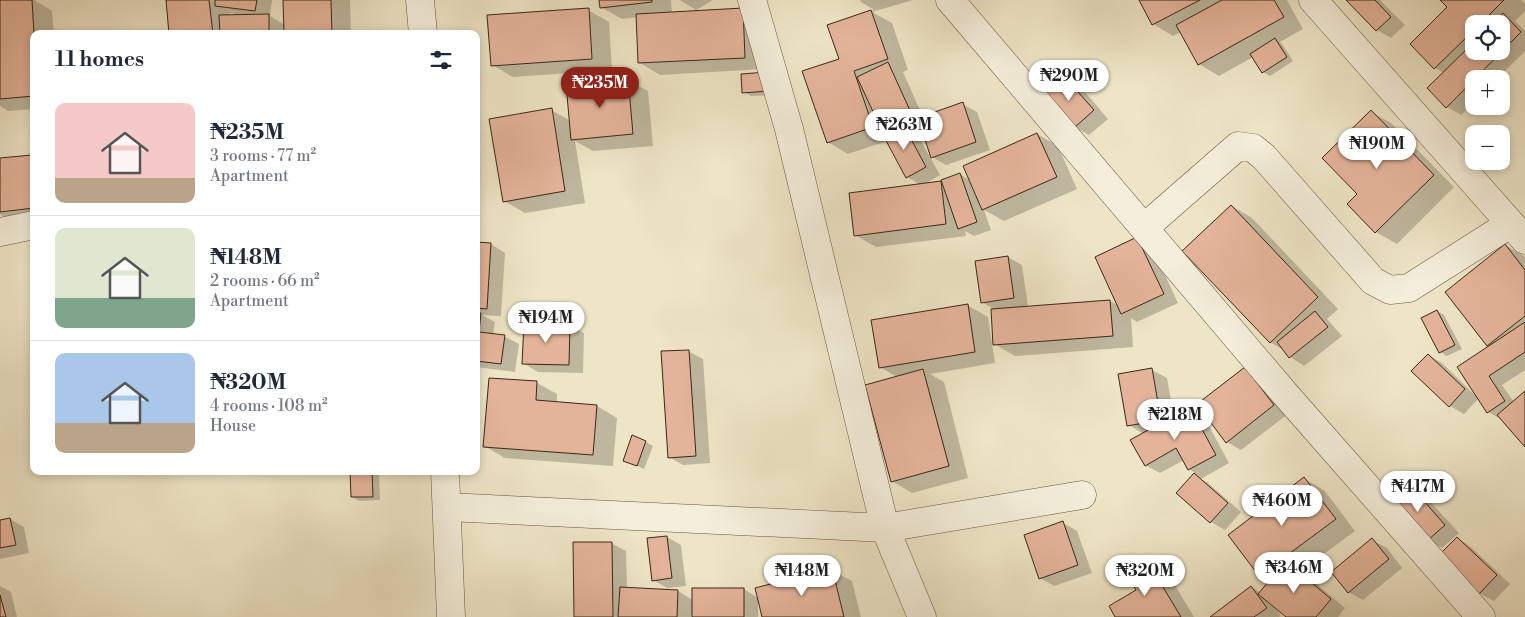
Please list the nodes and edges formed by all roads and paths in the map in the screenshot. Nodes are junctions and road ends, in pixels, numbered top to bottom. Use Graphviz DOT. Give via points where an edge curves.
graph roads {
  1 [pos="420,0"];
  2 [pos="752,0"];
  3 [pos="950,0"];
  4 [pos="1313,0"];
  5 [pos="423,30"];
  6 [pos="30,226"];
  7 [pos="1144,228"];
  8 [pos="0,232"];
  9 [pos="1518,232"];
  10 [pos="445,475"];
  11 [pos="1082,495"];
  12 [pos="447,507"];
  13 [pos="884,528"];
  14 [pos="1467,612"];
  15 [pos="451,617"];
  16 [pos="922,617"];
  1 -- 5 [label="street"];
  2 -- 13 [label="street" via="789,129"];
  3 -- 7 [label="street"];
  4 -- 9 [label="street"];
  6 -- 8 [label="street"];
  7 -- 9 [label="street" via="1238,146 1253,148 1264,157 1373,281 1390,290 1409,288"];
  7 -- 14 [label="street"];
  10 -- 12 [label="street"];
  11 -- 13 [label="street"];
  12 -- 13 [label="street"];
  12 -- 15 [label="street"];
  13 -- 16 [label="street"];
}
